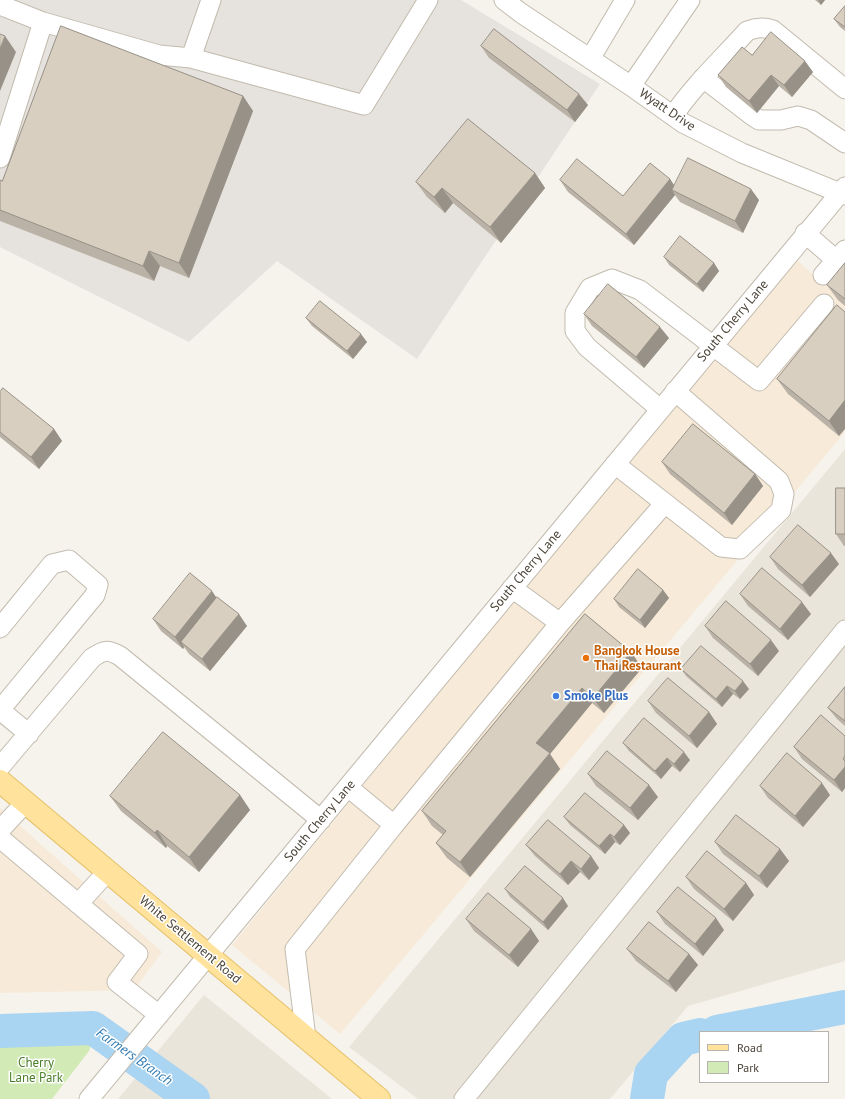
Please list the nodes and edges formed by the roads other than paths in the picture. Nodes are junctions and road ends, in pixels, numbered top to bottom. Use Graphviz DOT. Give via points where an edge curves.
graph roads {
  1 [pos="211,0"];
  2 [pos="428,0"];
  3 [pos="504,0"];
  4 [pos="625,0"];
  5 [pos="690,0"];
  6 [pos="0,5"];
  7 [pos="43,22"];
  8 [pos="192,58"];
  9 [pos="590,59"];
  10 [pos="703,78"];
  11 [pos="631,86"];
  12 [pos="845,89"];
  13 [pos="673,116"];
  14 [pos="845,143"];
  15 [pos="0,158"];
  16 [pos="843,192"];
  17 [pos="806,233"];
  18 [pos="841,255"];
  19 [pos="823,275"];
  20 [pos="824,304"];
  21 [pos="713,345"];
  22 [pos="675,391"];
  23 [pos="660,409"];
  24 [pos="615,464"];
  25 [pos="665,503"];
  26 [pos="512,588"];
  27 [pos="560,623"];
  28 [pos="0,628"];
  29 [pos="845,630"];
  30 [pos="0,710"];
  31 [pos="29,734"];
  32 [pos="0,768"];
  33 [pos="0,781"];
  34 [pos="348,787"];
  35 [pos="26,802"];
  36 [pos="321,820"];
  37 [pos="394,825"];
  38 [pos="0,830"];
  39 [pos="0,838"];
  40 [pos="108,871"];
  41 [pos="78,904"];
  42 [pos="209,956"];
  43 [pos="153,1021"];
  44 [pos="306,1038"];
  45 [pos="89,1099"];
  46 [pos="379,1099"];
  47 [pos="464,1099"];
  1 -- 8 [label="street"];
  2 -- 8 [label="street" via="364,105"];
  3 -- 9 [label="street, Wyatt Drive"];
  4 -- 9 [label="street"];
  5 -- 11 [label="street"];
  6 -- 7 [label="street"];
  7 -- 8 [label="street" via="159,55"];
  7 -- 15 [label="street"];
  9 -- 11 [label="street, Wyatt Drive"];
  10 -- 12 [label="street" via="747,31 764,27 773,30"];
  10 -- 13 [label="street"];
  10 -- 14 [label="street" via="759,120 781,120 798,116 811,120"];
  11 -- 13 [label="street, Wyatt Drive"];
  13 -- 16 [label="street, Wyatt Drive" via="683,124 742,153"];
  16 -- 17 [label="street, South Cherry Lane"];
  17 -- 18 [label="street"];
  17 -- 21 [label="street, South Cherry Lane"];
  18 -- 19 [label="street"];
  20 -- 21 [label="street" via="759,381"];
  21 -- 22 [label="street, South Cherry Lane"];
  21 -- 23 [label="street" via="640,290 612,280 590,288 575,313 575,331 587,347"];
  22 -- 23 [label="street, South Cherry Lane"];
  22 -- 25 [label="street" via="779,480 784,494 781,510 740,549 721,547"];
  23 -- 24 [label="street, South Cherry Lane"];
  24 -- 25 [label="street"];
  24 -- 26 [label="street, South Cherry Lane"];
  25 -- 27 [label="street"];
  26 -- 27 [label="street"];
  26 -- 34 [label="street, South Cherry Lane"];
  27 -- 37 [label="street"];
  28 -- 30 [label="street" via="52,564 69,560 98,586 96,596"];
  29 -- 47 [label="street"];
  30 -- 31 [label="street"];
  31 -- 32 [label="street"];
  31 -- 36 [label="street" via="92,658 102,651 110,651 120,656"];
  33 -- 35 [label="main road, White Settlement Road"];
  34 -- 36 [label="street, South Cherry Lane"];
  34 -- 37 [label="street"];
  35 -- 38 [label="street"];
  35 -- 40 [label="main road, White Settlement Road"];
  36 -- 42 [label="street, South Cherry Lane"];
  37 -- 44 [label="street" via="295,949"];
  39 -- 41 [label="street"];
  40 -- 41 [label="street"];
  40 -- 42 [label="main road, White Settlement Road"];
  41 -- 43 [label="street" via="138,954 117,982"];
  42 -- 43 [label="street, South Cherry Lane"];
  42 -- 44 [label="main road, White Settlement Road"];
  43 -- 45 [label="street, South Cherry Lane"];
  44 -- 46 [label="main road, White Settlement Road"];
}
